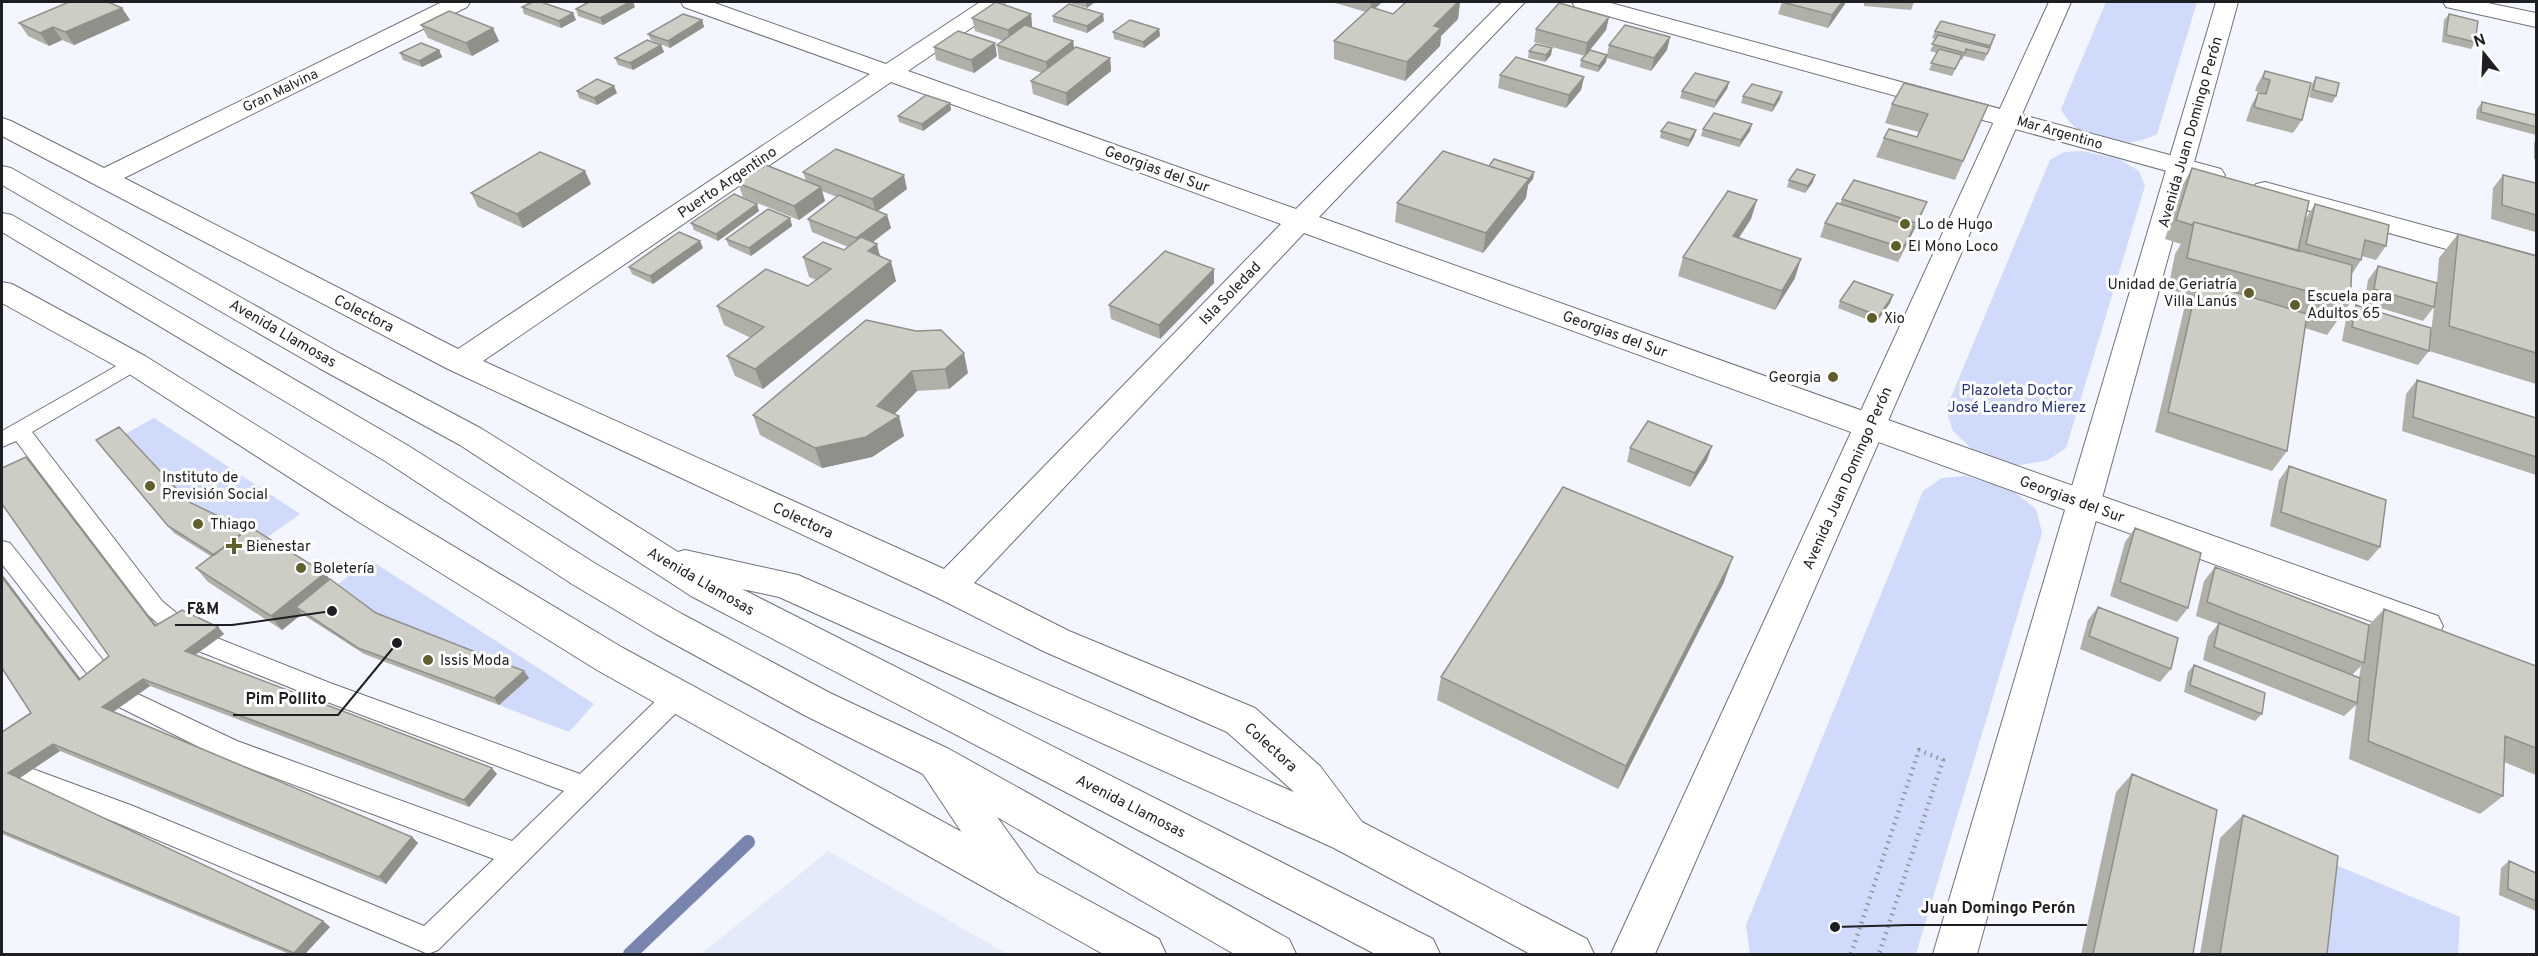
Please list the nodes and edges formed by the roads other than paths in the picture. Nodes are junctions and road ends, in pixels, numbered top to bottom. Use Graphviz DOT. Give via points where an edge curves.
graph roads {
  1 [pos="459,2"];
  2 [pos="692,2"];
  3 [pos="994,2"];
  4 [pos="1514,2"];
  5 [pos="1583,2"];
  6 [pos="2060,2"];
  7 [pos="2227,2"];
  8 [pos="2454,2"];
  9 [pos="2536,20"];
  10 [pos="889,74"];
  11 [pos="2008,118"];
  12 [pos="2,126"];
  13 [pos="2180,166"];
  14 [pos="2,174"];
  15 [pos="102,179"];
  16 [pos="1301,220"];
  17 [pos="2,221"];
  18 [pos="2536,265"];
  19 [pos="2,291"];
  20 [pos="459,362"];
  21 [pos="134,363"];
  22 [pos="1870,426"];
  23 [pos="10,435"];
  24 [pos="2084,503"];
  25 [pos="2,549"];
  26 [pos="657,556"];
  27 [pos="949,586"];
  28 [pos="2448,635"];
  29 [pos="676,697"];
  30 [pos="2,759"];
  31 [pos="935,762"];
  32 [pos="584,787"];
  33 [pos="1348,835"];
  34 [pos="515,854"];
  35 [pos="1021,885"];
  36 [pos="1144,954"];
  37 [pos="1274,954"];
  38 [pos="1418,954"];
  39 [pos="1572,954"];
  40 [pos="1633,954"];
  41 [pos="1955,954"];
  1 -- 15 [label="main road, Gran Malvina"];
  2 -- 10 [label="main road, Georgias del Sur"];
  3 -- 10 [label="main road, Puerto Argentino"];
  4 -- 16 [label="main road, Isla Soledad"];
  5 -- 11 [label="main road, Mar Argentino"];
  6 -- 11 [label="main road, Avenida Juan Domingo Perón"];
  7 -- 13 [label="main road, Avenida Juan Domingo Perón"];
  8 -- 9 [label="main road"];
  10 -- 16 [label="main road, Georgias del Sur"];
  10 -- 20 [label="main road, Puerto Argentino"];
  11 -- 13 [label="main road, Mar Argentino"];
  11 -- 22 [label="main road, Avenida Juan Domingo Perón"];
  12 -- 15 [label="main road, Colectora"];
  13 -- 18 [label="main road, Mar Argentino"];
  13 -- 24 [label="main road, Avenida Juan Domingo Perón"];
  14 -- 26 [label="main road, Avenida Llamosas" via="471,437"];
  15 -- 20 [label="main road, Colectora"];
  16 -- 22 [label="main road, Georgias del Sur"];
  16 -- 27 [label="main road, Isla Soledad"];
  17 -- 31 [label="main road" via="396,453 669,624"];
  19 -- 21 [label="main road"];
  20 -- 27 [label="main road, Colectora"];
  21 -- 23 [label="lane"];
  21 -- 29 [label="main road" via="366,510"];
  22 -- 24 [label="main road, Georgias del Sur"];
  22 -- 40 [label="main road, Avenida Juan Domingo Perón"];
  23 -- 32 [label="lane" via="154,607 189,637"];
  24 -- 28 [label="main road, Georgias del Sur"];
  24 -- 41 [label="main road, Avenida Juan Domingo Perón"];
  25 -- 34 [label="lane" via="117,695 228,749"];
  26 -- 33 [label="main road" via="786,585"];
  26 -- 38 [label="main road, Avenida Llamosas" via="705,586"];
  27 -- 33 [label="main road, Colectora" via="1056,641 1241,720 1306,778"];
  29 -- 32 [label="lane"];
  29 -- 35 [label="main road"];
  30 -- 34 [label="lane" via="13,773 124,814 428,941"];
  31 -- 35 [label="main road"];
  31 -- 37 [label="main road"];
  32 -- 34 [label="lane"];
  33 -- 39 [label="main road, Colectora"];
  35 -- 36 [label="main road"];
}
